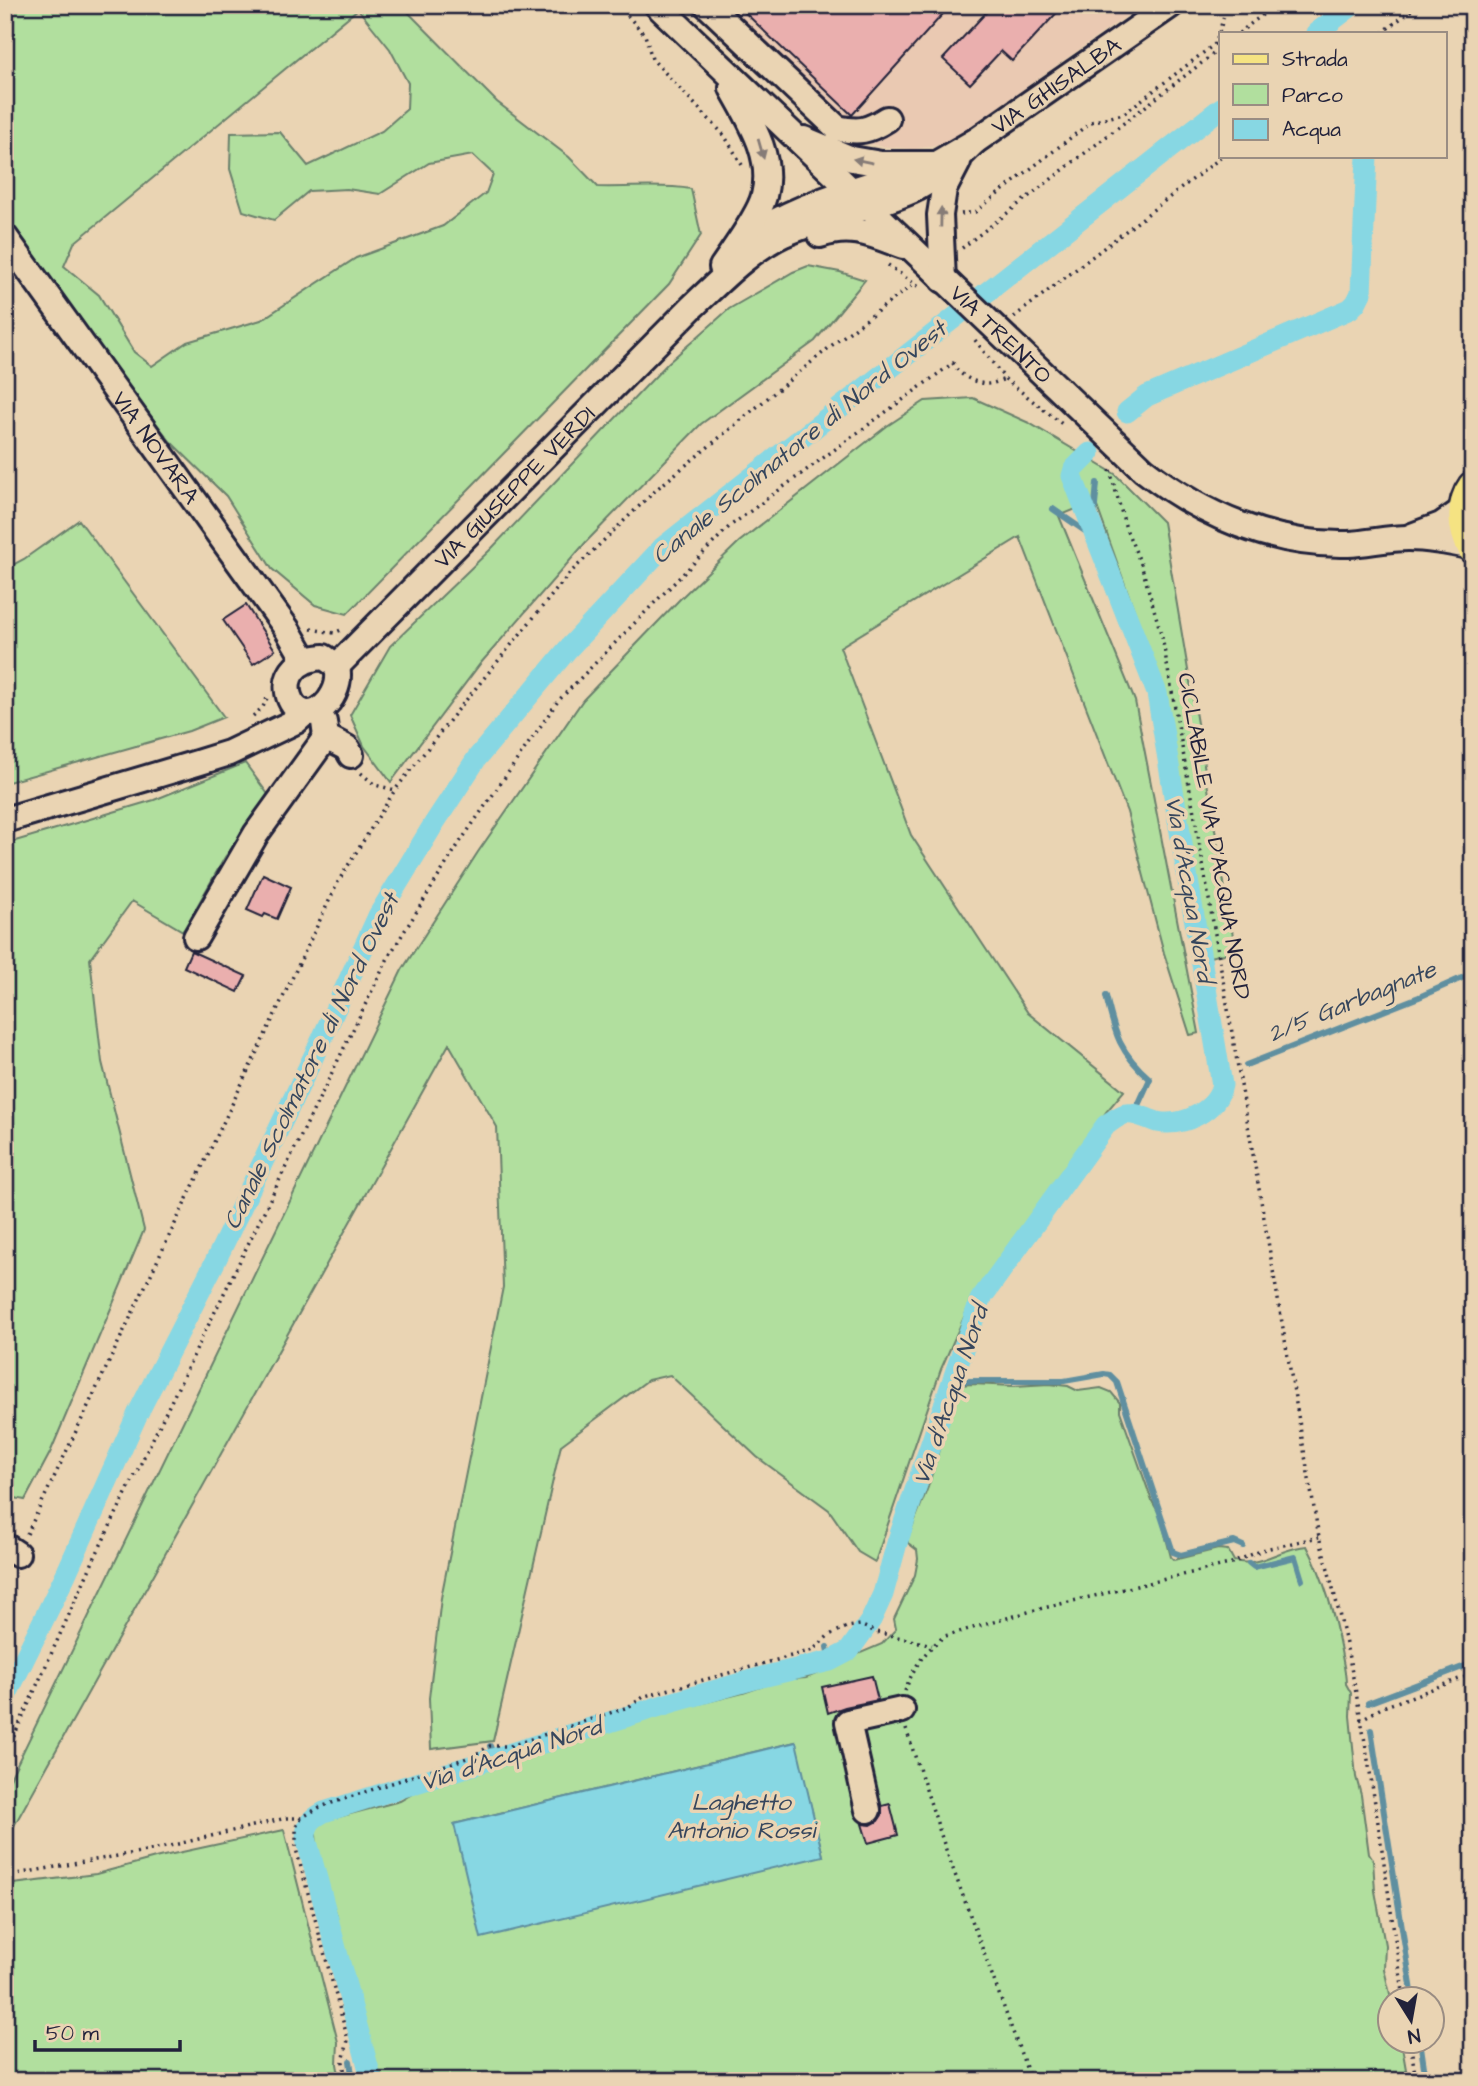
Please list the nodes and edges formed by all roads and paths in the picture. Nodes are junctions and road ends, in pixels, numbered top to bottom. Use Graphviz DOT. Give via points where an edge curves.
graph roads {
  1 [pos="618,5"];
  2 [pos="657,5"];
  3 [pos="707,5"];
  4 [pos="1171,5"];
  5 [pos="1227,5"];
  6 [pos="1276,5"];
  7 [pos="1418,5"];
  8 [pos="1219,32"];
  9 [pos="1240,32"];
  10 [pos="1383,32"];
  11 [pos="1219,33"];
  12 [pos="1219,50"];
  13 [pos="720,66"];
  14 [pos="887,119"];
  15 [pos="793,136"];
  16 [pos="957,155"];
  17 [pos="1220,158"];
  18 [pos="746,173"];
  19 [pos="858,199"];
  20 [pos="940,215"];
  21 [pos="5,237"];
  22 [pos="911,249"];
  23 [pos="731,254"];
  24 [pos="943,254"];
  25 [pos="878,261"];
  26 [pos="914,284"];
  27 [pos="934,286"];
  28 [pos="692,307"];
  29 [pos="982,327"];
  30 [pos="1005,379"];
  31 [pos="1070,429"];
  32 [pos="1109,467"];
  33 [pos="1469,498"];
  34 [pos="1405,538"];
  35 [pos="1472,547"];
  36 [pos="287,629"];
  37 [pos="343,629"];
  38 [pos="305,660"];
  39 [pos="337,666"];
  40 [pos="296,704"];
  41 [pos="248,719"];
  42 [pos="341,747"];
  43 [pos="395,790"];
  44 [pos="5,820"];
  45 [pos="196,937"];
  46 [pos="1319,1537"];
  47 [pos="11,1550"];
  48 [pos="932,1645"];
  49 [pos="1473,1674"];
  50 [pos="902,1710"];
  51 [pos="1360,1720"];
  52 [pos="5,1756"];
  53 [pos="868,1810"];
  54 [pos="301,1818"];
  55 [pos="5,1876"];
  56 [pos="1402,1984"];
  57 [pos="1412,2054"];
  58 [pos="346,2081"];
  59 [pos="1031,2081"];
  60 [pos="1416,2081"];
  1 -- 18 [label="path" via="645,35 652,59 724,135"];
  2 -- 13 [label="street, VIA TRENTO"];
  3 -- 14 [label="street" via="837,128 856,132"];
  4 -- 16 [label="street, VIA GHISALBA"];
  5 -- 8 [label="path"];
  6 -- 9 [label="path"];
  7 -- 10 [label="path"];
  11 -- 20 [label="path" via="1216,43 1123,114 1091,122 975,212"];
  12 -- 24 [label="path" via="962,248"];
  13 -- 15 [label="street, VIA TRENTO"];
  13 -- 23 [label="street, VIA GIUSEPPE VERDI, one-way" via="756,131 766,168 764,197"];
  16 -- 15 [label="street, one-way" via="881,164 852,159"];
  15 -- 19 [label="street, VIA TRENTO"];
  16 -- 19 [label="street, VIA GHISALBA"];
  16 -- 20 [label="street, VIA GHISALBA" via="944,188"];
  17 -- 29 [label="path"];
  19 -- 22 [label="street, VIA TRENTO"];
  19 -- 23 [label="street, VIA GIUSEPPE VERDI" via="806,206 778,219"];
  19 -- 28 [label="street, VIA GIUSEPPE VERDI" via="752,252"];
  24 -- 20 [label="street, VIA GHISALBA, one-way"];
  21 -- 36 [label="street, VIA NOVARA"];
  22 -- 27 [label="street, VIA TRENTO"];
  22 -- 28 [label="street, VIA GIUSEPPE VERDI" via="849,229 835,230 750,264"];
  23 -- 28 [label="street, VIA GIUSEPPE VERDI"];
  24 -- 27 [label="street, VIA GHISALBA"];
  25 -- 26 [label="path"];
  26 -- 27 [label="path"];
  26 -- 43 [label="path" via="658,488 570,573"];
  27 -- 29 [label="street, VIA TRENTO"];
  28 -- 39 [label="street, VIA GIUSEPPE VERDI"];
  29 -- 30 [label="path"];
  29 -- 34 [label="street, VIA TRENTO" via="1144,470 1201,508 1271,536 1311,542 1348,544"];
  30 -- 31 [label="path"];
  30 -- 52 [label="path" via="982,383 961,375 953,363 730,526 558,701 388,956 101,1545"];
  32 -- 46 [label="path, CICLABILE VIA D’ACQUA NORD" via="1162,637"];
  33 -- 34 [label="street, VIA TRENTO" via="1441,525"];
  33 -- 35 [label="main road, VIA TRENTO" via="1464,526"];
  34 -- 35 [label="street, VIA TRENTO"];
  36 -- 37 [label="path" via="299,620 312,630 334,633"];
  36 -- 38 [label="street, VIA NOVARA"];
  38 -- 39 [label="street" via="324,657"];
  38 -- 40 [label="street" via="287,689"];
  39 -- 40 [label="street" via="334,694"];
  40 -- 41 [label="path" via="263,707"];
  40 -- 42 [label="street"];
  40 -- 44 [label="street" via="296,721 229,753"];
  42 -- 43 [label="path" via="344,760 375,785"];
  42 -- 45 [label="street" via="256,834"];
  43 -- 47 [label="path" via="340,880"];
  46 -- 48 [label="path" via="1265,1549 1229,1564 1035,1610 945,1636"];
  46 -- 51 [label="path, CICLABILE VIA D’ACQUA NORD"];
  48 -- 50 [label="path" via="911,1674"];
  48 -- 54 [label="path" via="859,1625 847,1627 813,1650 645,1696 628,1707 510,1746 489,1746 473,1756 320,1807"];
  49 -- 51 [label="path"];
  50 -- 53 [label="street" via="848,1722"];
  50 -- 59 [label="path" via="945,1847"];
  51 -- 56 [label="path, CICLABILE VIA D’ACQUA NORD"];
  54 -- 55 [label="path"];
  54 -- 58 [label="path" via="296,1827 296,1849 348,2040 343,2062"];
  57 -- 60 [label="path"];
}
